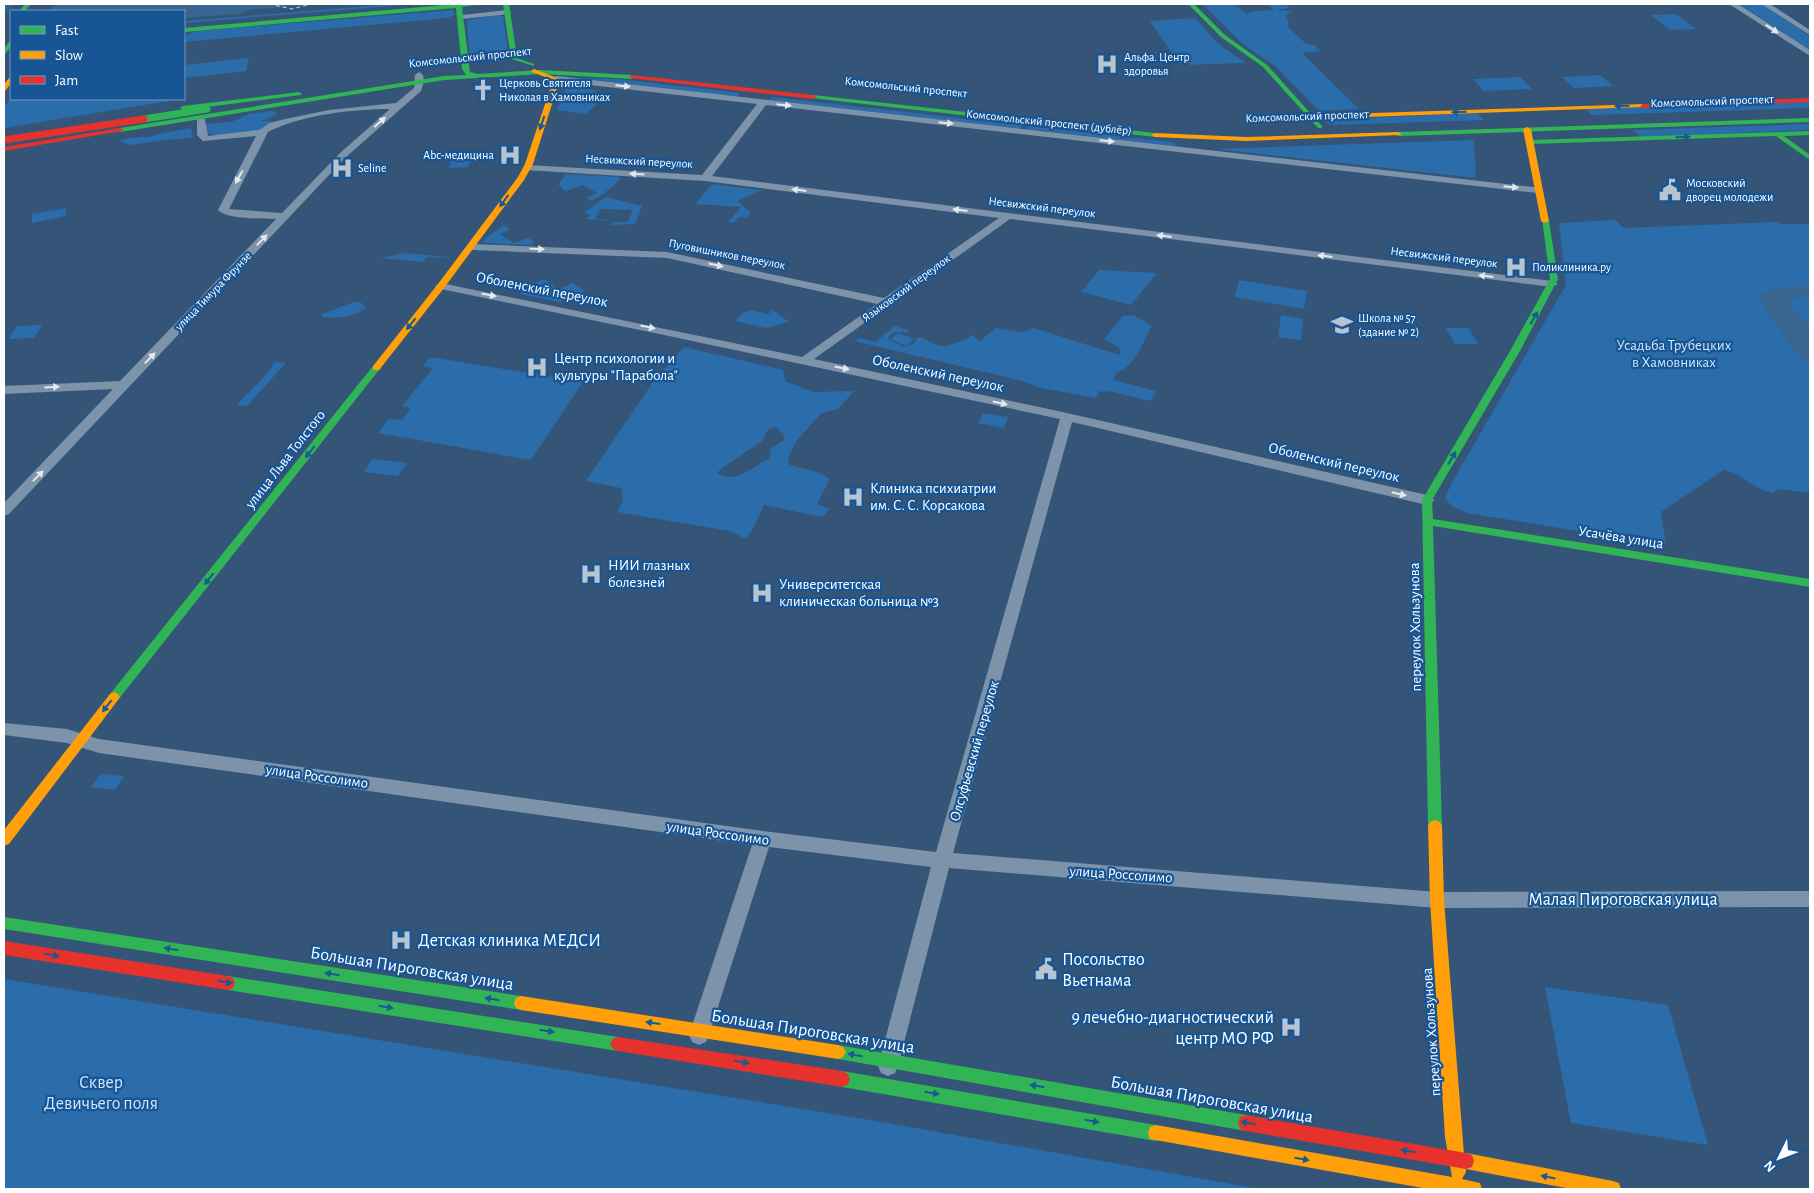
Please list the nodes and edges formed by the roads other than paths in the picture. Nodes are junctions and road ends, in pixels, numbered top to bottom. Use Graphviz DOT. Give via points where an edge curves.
graph roads {
  1 [pos="436,4"];
  2 [pos="479,4"];
  3 [pos="1191,4"];
  4 [pos="1733,4"];
  5 [pos="1766,4"];
  6 [pos="507,8"];
  7 [pos="460,9"];
  8 [pos="185,25"];
  9 [pos="185,30"];
  10 [pos="1810,33"];
  11 [pos="1810,54"];
  12 [pos="533,68"];
  13 [pos="470,72"];
  14 [pos="419,78"];
  15 [pos="557,79"];
  16 [pos="299,97"];
  17 [pos="1810,100"];
  18 [pos="764,102"];
  19 [pos="398,106"];
  20 [pos="1810,112"];
  21 [pos="205,113"];
  22 [pos="1312,117"];
  23 [pos="1810,120"];
  24 [pos="1707,124"];
  25 [pos="1322,129"];
  26 [pos="1527,129"];
  27 [pos="261,133"];
  28 [pos="1810,133"];
  29 [pos="1756,134"];
  30 [pos="1776,134"];
  31 [pos="1166,137"];
  32 [pos="1223,140"];
  33 [pos="6,142"];
  34 [pos="1530,142"];
  35 [pos="1180,150"];
  36 [pos="1201,152"];
  37 [pos="1810,158"];
  38 [pos="527,168"];
  39 [pos="705,178"];
  40 [pos="1538,190"];
  41 [pos="284,216"];
  42 [pos="1008,216"];
  43 [pos="471,247"];
  44 [pos="1552,284"];
  45 [pos="441,286"];
  46 [pos="886,302"];
  47 [pos="805,360"];
  48 [pos="124,384"];
  49 [pos="4,390"];
  50 [pos="1068,417"];
  51 [pos="1427,500"];
  52 [pos="4,511"];
  53 [pos="1428,522"];
  54 [pos="1810,583"];
  55 [pos="4,729"];
  56 [pos="80,742"];
  57 [pos="763,839"];
  58 [pos="4,840"];
  59 [pos="943,860"];
  60 [pos="1810,899"];
  61 [pos="1437,900"];
  62 [pos="4,923"];
  63 [pos="4,948"];
  64 [pos="701,1030"];
  65 [pos="693,1054"];
  66 [pos="889,1060"];
  67 [pos="884,1085"];
  68 [pos="1456,1160"];
  69 [pos="1460,1187"];
  70 [pos="1474,1189"];
  71 [pos="1613,1189"];
  1 -- 8 [label="main road"];
  2 -- 7 [label="main road"];
  3 -- 22 [label="main road" via="1223,36 1266,66"];
  4 -- 11 [label="street, one-way"];
  5 -- 10 [label="street"];
  6 -- 7 [label="street"];
  6 -- 12 [label="main road" via="514,59"];
  7 -- 9 [label="main road"];
  7 -- 13 [label="main road"];
  12 -- 13 [label="main road, Комсомольский проспект"];
  12 -- 15 [label="main road, Комсомольский проспект"];
  12 -- 25 [label="main road, Комсомольский проспект" via="618,69 1165,130"];
  12 -- 31 [label="main road, Комсомольский проспект"];
  13 -- 14 [label="main road, Комсомольский проспект"];
  14 -- 16 [label="main road, Комсомольский проспект"];
  14 -- 19 [label="street, улица Тимура Фрунзе" via="418,89"];
  15 -- 18 [label="street, Комсомольский проспект (дублёр), one-way"];
  15 -- 38 [label="main road, улица Льва Толстого, one-way"];
  16 -- 21 [label="main road, Комсомольский проспект"];
  16 -- 33 [label="main road" via="208,104"];
  17 -- 22 [label="main road, Комсомольский проспект, one-way"];
  18 -- 35 [label="street, Комсомольский проспект (дублёр), one-way"];
  18 -- 39 [label="street"];
  19 -- 27 [label="street" via="375,105 284,121 268,126"];
  41 -- 19 [label="street, улица Тимура Фрунзе, one-way" via="343,155"];
  20 -- 25 [label="main road, Комсомольский проспект"];
  21 -- 27 [label="street" via="202,136 206,139"];
  21 -- 33 [label="main road, Комсомольский проспект, bridge"];
  22 -- 25 [label="main road"];
  23 -- 24 [label="main road, Комсомольский проспект"];
  24 -- 26 [label="main road, Комсомольский проспект"];
  24 -- 29 [label="main road"];
  26 -- 32 [label="main road, Комсомольский проспект"];
  26 -- 34 [label="main road"];
  27 -- 41 [label="street, one-way" via="223,210"];
  28 -- 30 [label="main road"];
  29 -- 30 [label="main road"];
  34 -- 29 [label="main road, one-way"];
  30 -- 37 [label="main road"];
  31 -- 32 [label="main road, Комсомольский проспект"];
  31 -- 35 [label="street" via="1180,142"];
  32 -- 36 [label="street" via="1205,145"];
  34 -- 40 [label="main road"];
  35 -- 36 [label="street, Комсомольский проспект (дублёр)"];
  36 -- 40 [label="street, Комсомольский проспект (дублёр), one-way"];
  39 -- 38 [label="street, Несвижский переулок, one-way"];
  38 -- 43 [label="main road, улица Льва Толстого, one-way"];
  42 -- 39 [label="street, Несвижский переулок, one-way"];
  40 -- 44 [label="main road" via="1555,275"];
  48 -- 41 [label="street, улица Тимура Фрунзе, one-way"];
  44 -- 42 [label="street, Несвижский переулок, one-way"];
  42 -- 46 [label="street, Языковский переулок"];
  43 -- 45 [label="main road, улица Льва Толстого"];
  43 -- 46 [label="street, Пуговишников переулок, one-way" via="667,255"];
  51 -- 44 [label="main road, one-way"];
  45 -- 47 [label="street, Оболенский переулок, one-way"];
  45 -- 56 [label="main road, улица Льва Толстого, one-way"];
  46 -- 47 [label="street, Языковский переулок"];
  47 -- 50 [label="street, Оболенский переулок, one-way"];
  49 -- 48 [label="street, one-way"];
  52 -- 48 [label="street, улица Тимура Фрунзе, one-way"];
  50 -- 51 [label="street, Оболенский переулок, one-way"];
  50 -- 59 [label="street, Олсуфьевский переулок"];
  51 -- 53 [label="main road, переулок Хользунова"];
  53 -- 54 [label="main road, Усачёва улица"];
  53 -- 61 [label="main road, переулок Хользунова"];
  55 -- 56 [label="street, улица Россолимо" via="67,736"];
  56 -- 57 [label="street, улица Россолимо"];
  56 -- 58 [label="main road, улица Льва Толстого"];
  57 -- 59 [label="street, улица Россолимо"];
  57 -- 64 [label="street"];
  59 -- 61 [label="street, улица Россолимо"];
  59 -- 66 [label="street, Олсуфьевский переулок"];
  60 -- 61 [label="street, Малая Пироговская улица"];
  61 -- 68 [label="main road, переулок Хользунова"];
  64 -- 62 [label="main road, Большая Пироговская улица, one-way"];
  63 -- 65 [label="main road, one-way"];
  64 -- 65 [label="street"];
  66 -- 64 [label="main road, Большая Пироговская улица, one-way"];
  65 -- 67 [label="main road, one-way"];
  66 -- 67 [label="street, Олсуфьевский переулок"];
  68 -- 66 [label="main road, Большая Пироговская улица, one-way"];
  67 -- 69 [label="main road, one-way"];
  68 -- 69 [label="main road, переулок Хользунова"];
  71 -- 68 [label="main road, Большая Пироговская улица, one-way"];
  69 -- 70 [label="main road"];
}
